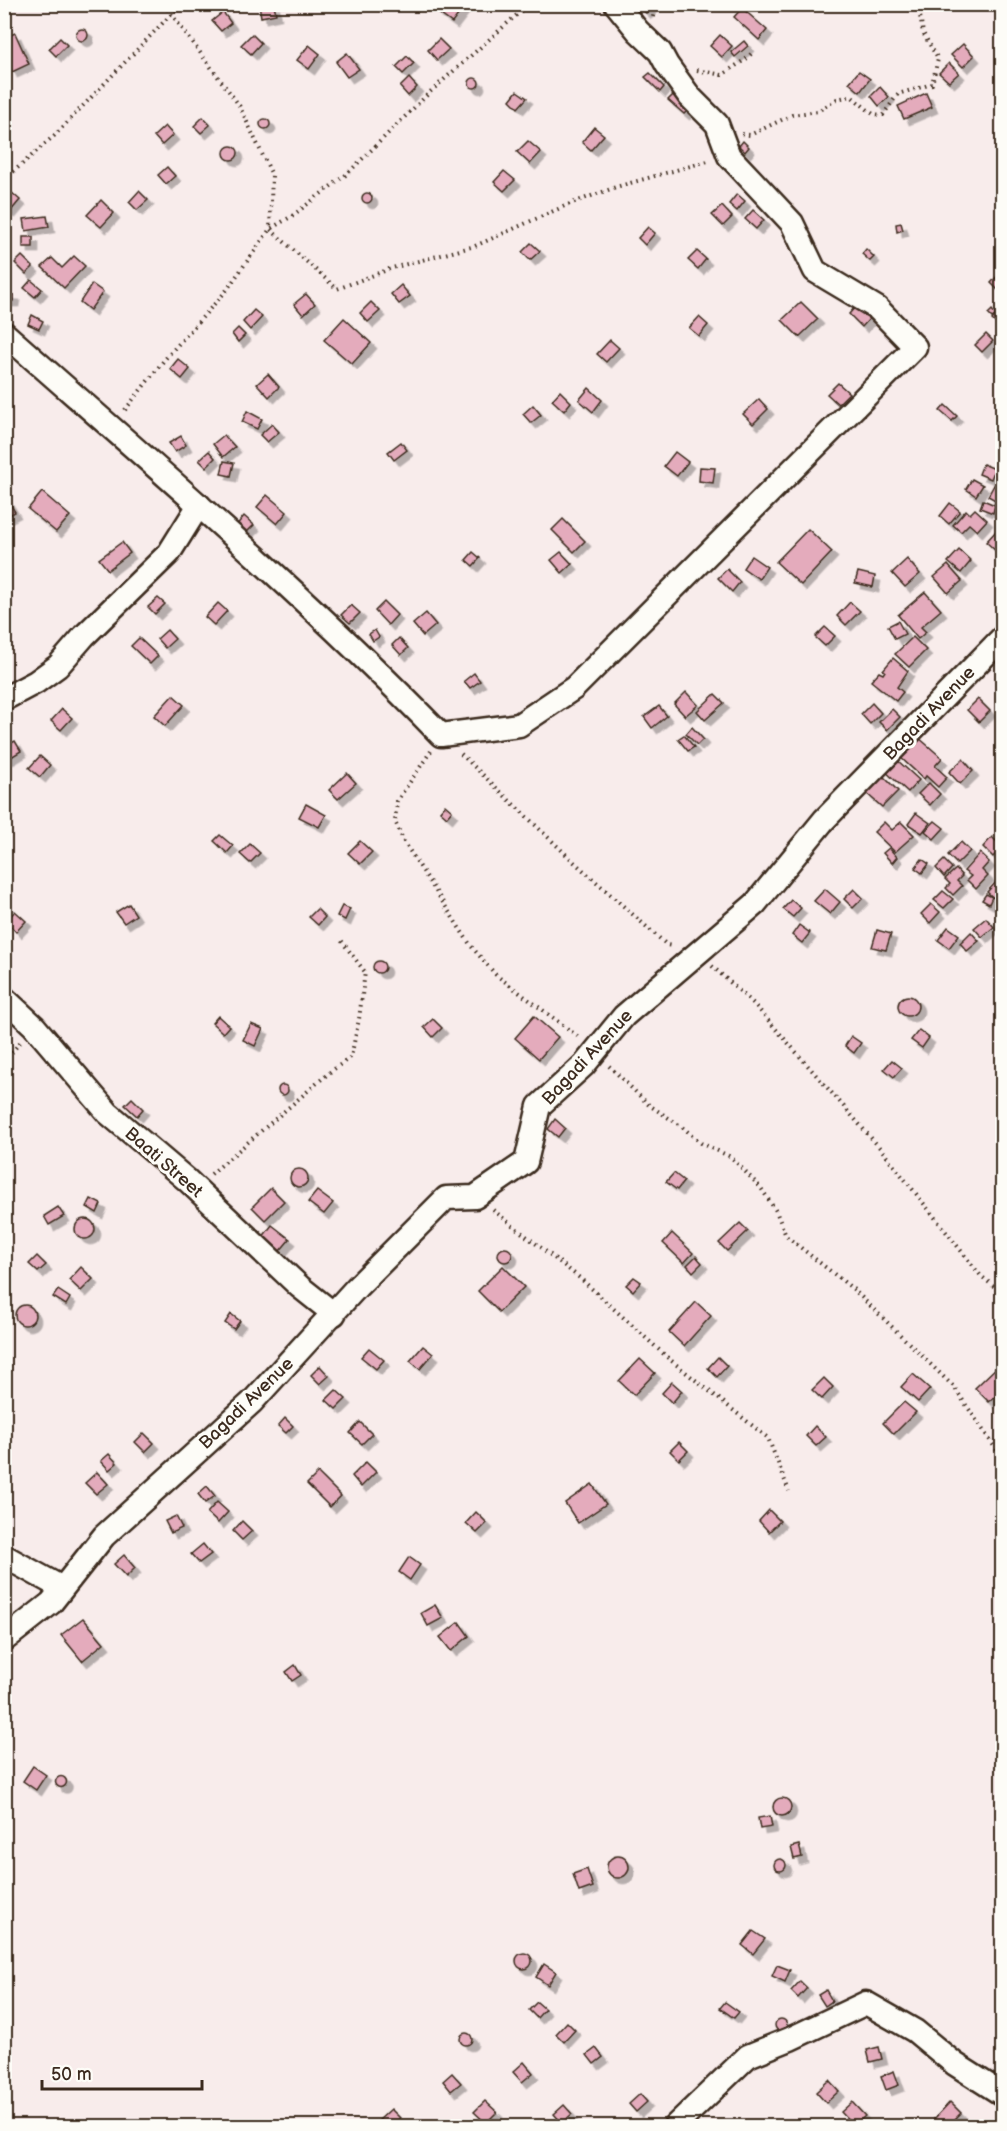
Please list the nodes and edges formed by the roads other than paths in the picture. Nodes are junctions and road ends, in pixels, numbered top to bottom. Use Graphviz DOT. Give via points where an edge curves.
graph roads {
  1 [pos="616,4"];
  2 [pos="4,333"];
  3 [pos="199,505"];
  4 [pos="1002,638"];
  5 [pos="4,699"];
  6 [pos="4,998"];
  7 [pos="334,1314"];
  8 [pos="4,1556"];
  9 [pos="62,1588"];
  10 [pos="4,1640"];
  11 [pos="1002,2094"];
  12 [pos="675,2127"];
  1 -- 3 [label="street" via="660,52 690,97 717,124 729,156 792,223 815,271 877,308 915,347 574,688 519,725 441,735 371,663"];
  2 -- 3 [label="street"];
  3 -- 5 [label="street" via="169,553 58,666"];
  4 -- 7 [label="street, Bagadi Avenue" via="824,820 755,904 624,1016 584,1065 540,1106 526,1162 475,1197 446,1198"];
  6 -- 7 [label="street, Baati Street" via="34,1026 108,1113"];
  7 -- 9 [label="street, Bagadi Avenue" via="252,1402 104,1536"];
  8 -- 9 [label="street"];
  9 -- 10 [label="street, Bagadi Avenue" via="51,1603"];
  11 -- 12 [label="street" via="915,2031 866,2002 748,2056"];
}
